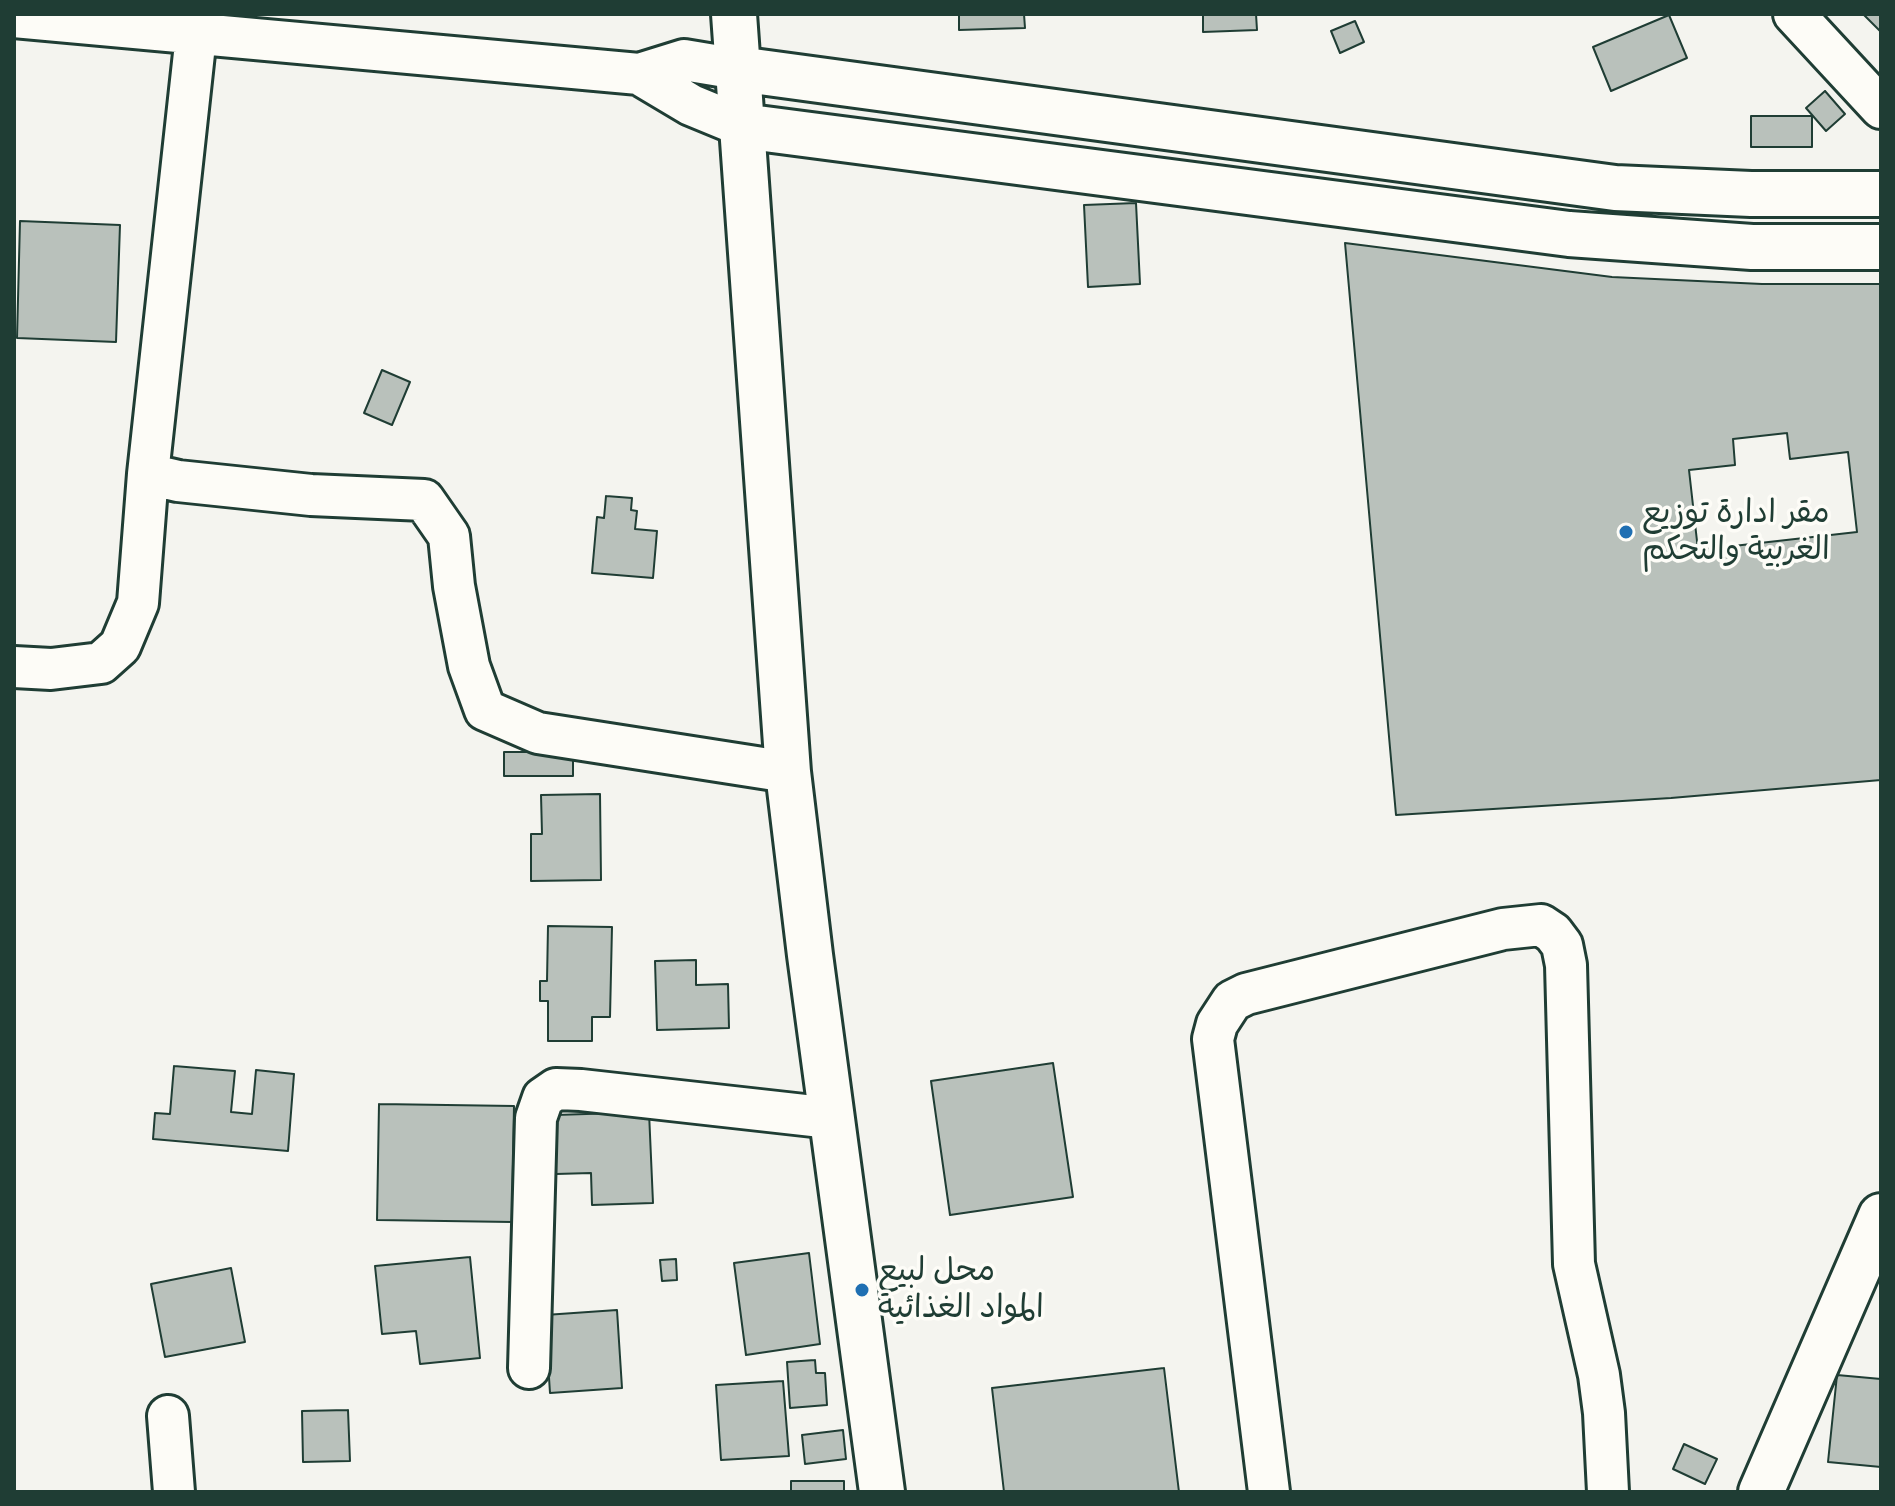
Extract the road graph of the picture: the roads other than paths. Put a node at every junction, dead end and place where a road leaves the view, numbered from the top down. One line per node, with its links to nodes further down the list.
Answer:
1 (734, 14): 5 (main road)
2 (1794, 14): 7 (street)
3 (14, 17): 4 (street)
4 (196, 35): 6 (street); 11 (street)
5 (738, 69): 6 (street); 8 (main road); 9 (main road)
6 (639, 74): 8 (street)
7 (1881, 108)
8 (742, 126): 10 (main road); 13 (main road)
9 (1881, 194)
10 (1881, 247)
11 (148, 474): 12 (street); 13 (street)
12 (14, 667)
13 (788, 772): 14 (main road)
14 (831, 1118): 16 (street); 19 (main road)
15 (1881, 1216): 22 (main road)
16 (529, 1368)
17 (168, 1416): 18 (street)
18 (174, 1492)
19 (882, 1492)
20 (1269, 1492): 21 (street)
21 (1608, 1492)
22 (1761, 1492)

